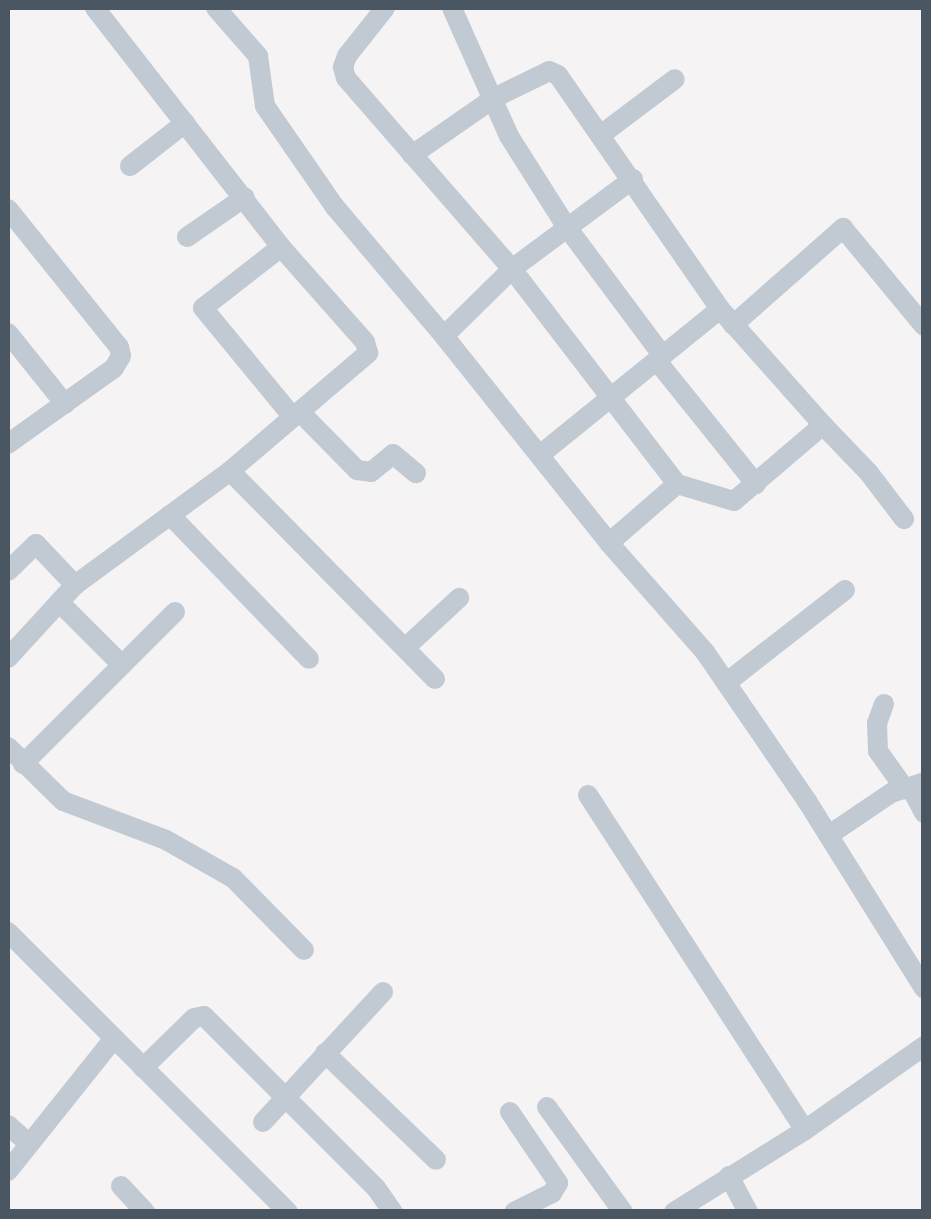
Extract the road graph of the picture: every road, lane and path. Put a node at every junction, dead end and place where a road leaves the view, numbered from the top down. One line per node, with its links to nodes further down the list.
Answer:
1 (96, 8): 7 (street)
2 (216, 8): 21 (street)
3 (385, 8): 9 (street)
4 (452, 8): 6 (street)
5 (675, 79): 8 (street)
6 (494, 98): 8 (street); 9 (street); 14 (street)
7 (185, 123): 10 (street); 12 (street)
8 (602, 134): 11 (street)
9 (412, 155): 17 (street)
10 (130, 166)
11 (633, 179): 14 (street); 18 (street)
12 (245, 197): 15 (street); 16 (street)
13 (8, 209): 24 (street)
14 (566, 226): 17 (street); 22 (street)
15 (187, 237)
16 (281, 246): 25 (street); 25 (street)
17 (512, 269): 21 (street); 23 (street)
18 (727, 317): 19 (street); 22 (street); 26 (street)
19 (924, 326)
20 (8, 333): 24 (street)
21 (444, 336): 28 (street)
22 (660, 358): 23 (street); 32 (street)
23 (614, 398): 28 (street); 31 (street)
24 (65, 404): 27 (street)
25 (296, 414): 29 (street); 30 (street)
26 (822, 425): 32 (street); 34 (street)
27 (8, 444)
28 (542, 454): 35 (street)
29 (230, 470): 33 (street); 42 (street)
30 (416, 474)
31 (678, 484): 32 (street); 35 (street)
32 (756, 484)
33 (170, 515): 37 (street); 44 (street)
34 (904, 519)
35 (609, 543): 47 (street)
36 (8, 571): 37 (street)
37 (75, 585): 40 (street)
38 (845, 590): 47 (street)
39 (459, 598): 42 (street)
40 (60, 602): 43 (street); 45 (street)
41 (175, 612): 45 (street)
42 (404, 648): 46 (street)
43 (8, 658)
44 (309, 659)
45 (122, 665): 50 (street)
46 (434, 679)
47 (726, 683): 54 (street)
48 (884, 704): 51 (street)
49 (8, 748): 50 (street)
50 (23, 764): 56 (street)
51 (913, 787): 53 (street); 54 (street)
52 (588, 795): 68 (street)
53 (924, 813)
54 (828, 835): 57 (street)
55 (8, 932): 59 (street)
56 (304, 950)
57 (924, 988)
58 (383, 992): 61 (street)
59 (114, 1038): 62 (street); 69 (street)
60 (924, 1046): 68 (street)
61 (325, 1053): 63 (street); 70 (street)
62 (143, 1068): 63 (street); 75 (street)
63 (284, 1098): 66 (street); 76 (street)
64 (546, 1108): 78 (street)
65 (510, 1112): 77 (street)
66 (263, 1122)
67 (8, 1126): 69 (street)
68 (805, 1130): 72 (street)
69 (30, 1144): 71 (street)
70 (436, 1160)
71 (8, 1171)
72 (729, 1176): 79 (street); 80 (street)
73 (121, 1186): 74 (street)
74 (145, 1212)
75 (288, 1212)
76 (393, 1212)
77 (514, 1212)
78 (622, 1212)
79 (674, 1212)
80 (748, 1212)

